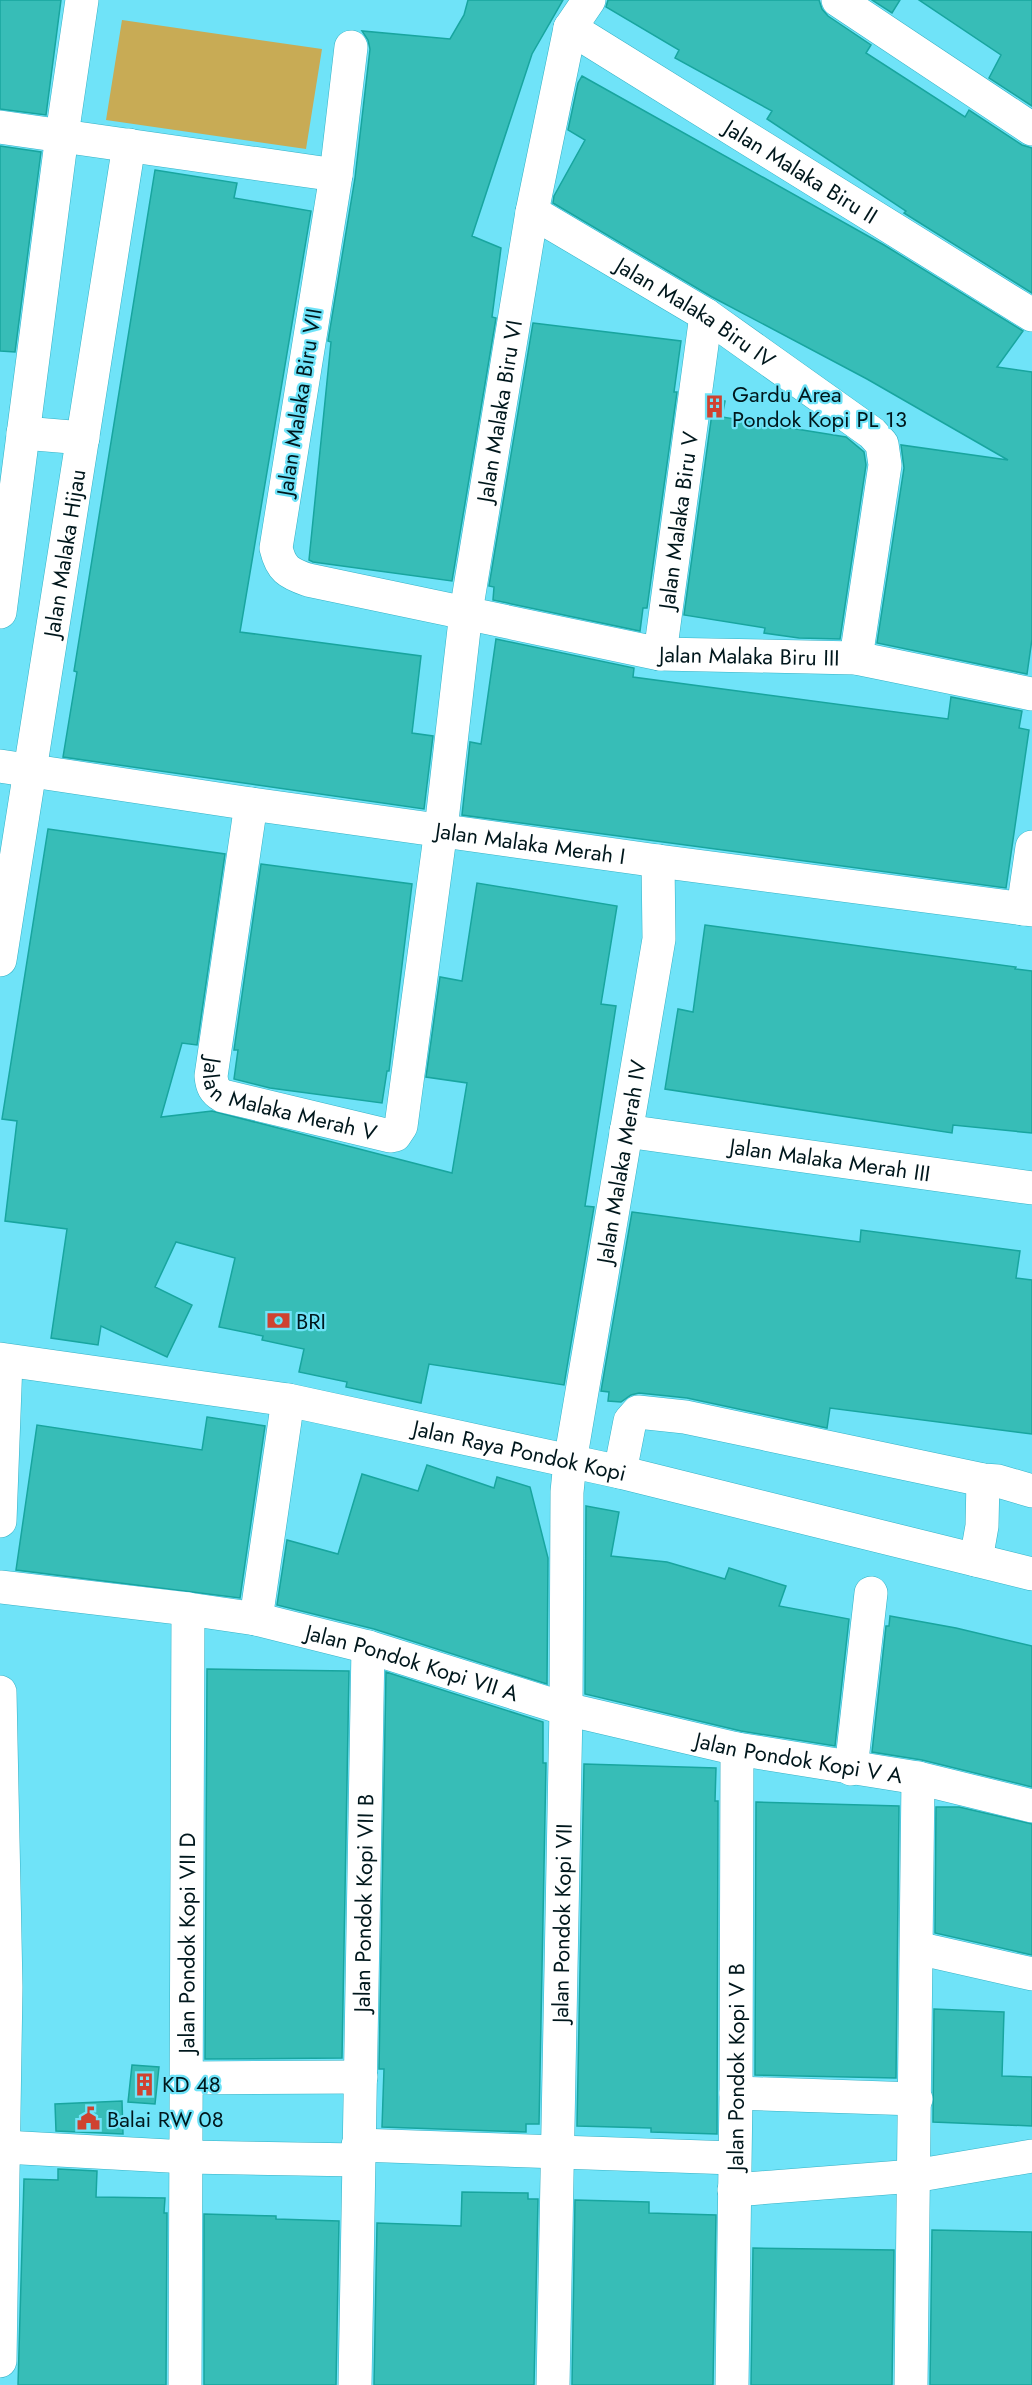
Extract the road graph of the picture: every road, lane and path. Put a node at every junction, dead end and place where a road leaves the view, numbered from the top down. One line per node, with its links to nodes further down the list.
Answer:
1 (82, 0): 8 (street)
2 (589, 0): 4 (street, Jalan Malaka Biru VI)
3 (838, 0): 7 (street)
4 (570, 28): 11 (street, Jalan Malaka Biru VI); 13 (street, Jalan Malaka Biru II)
5 (351, 46): 10 (street, Jalan Malaka Biru VII)
6 (0, 127): 8 (street)
7 (1032, 129)
8 (62, 135): 9 (street); 14 (street)
9 (129, 145): 10 (street); 15 (street, Jalan Malaka Hijau)
10 (336, 175): 17 (street, Jalan Malaka Biru VII)
11 (532, 212): 12 (street, Jalan Malaka Biru IV); 17 (street, Jalan Malaka Biru VI)
12 (706, 315): 18 (street, Jalan Malaka Biru V); 19 (street, Jalan Malaka Biru IV)
13 (1032, 315)
14 (23, 434): 15 (street); 16 (street)
15 (83, 438): 21 (street, Jalan Malaka Hijau)
16 (0, 612)
17 (466, 612): 18 (street, Jalan Malaka Biru III); 23 (street, Jalan Malaka Biru VI)
18 (660, 654): 19 (street, Jalan Malaka Biru III)
19 (855, 658): 20 (street, Jalan Malaka Biru III)
20 (1032, 694)
21 (15, 768): 22 (street, Jalan Malaka Merah I); 27 (street, Jalan Malaka Hijau)
22 (251, 804): 23 (street, Jalan Malaka Merah I); 23 (street, Jalan Malaka Merah V)
23 (441, 829): 25 (street, Jalan Malaka Merah I)
24 (1032, 847): 26 (street)
25 (658, 861): 26 (street, Jalan Malaka Merah I); 28 (street, Jalan Malaka Merah IV)
26 (1028, 909)
27 (0, 960)
28 (626, 1131): 29 (street, Jalan Malaka Merah III); 32 (street, Jalan Malaka Merah IV)
29 (1032, 1188)
30 (3, 1360): 31 (street, Jalan Raya Pondok Kopi); 36 (street)
31 (288, 1400): 32 (street, Jalan Raya Pondok Kopi); 42 (street)
32 (570, 1462): 33 (street, Jalan Raya Pondok Kopi); 45 (street, Jalan Pondok Kopi VII)
33 (620, 1472): 34 (street); 37 (street, Jalan Raya Pondok Kopi)
34 (983, 1480): 35 (street); 37 (street)
35 (1032, 1491)
36 (0, 1521)
37 (976, 1560): 38 (street, Jalan Raya Pondok Kopi)
38 (1032, 1574)
39 (0, 1587): 41 (street, Jalan Pondok Kopi VII A)
40 (871, 1593): 47 (street)
41 (188, 1609): 42 (street, Jalan Pondok Kopi VII A); 53 (street, Jalan Pondok Kopi VII D)
42 (256, 1619): 43 (street, Jalan Pondok Kopi VII A)
43 (368, 1647): 45 (street, Jalan Pondok Kopi VII A); 54 (street, Jalan Pondok Kopi VII B)
44 (0, 1692): 52 (street)
45 (566, 1709): 46 (street, Jalan Pondok Kopi V A); 57 (street, Jalan Pondok Kopi VII)
46 (737, 1749): 47 (street, Jalan Pondok Kopi V A); 55 (street, Jalan Pondok Kopi V B)
47 (851, 1769): 48 (street, Jalan Pondok Kopi V A)
48 (918, 1778): 49 (street, Jalan Pondok Kopi V A); 50 (street)
49 (1032, 1806)
50 (917, 1948): 51 (street); 56 (street)
51 (1032, 1974)
52 (3, 1987): 61 (street)
53 (187, 2078): 54 (street); 60 (street, Jalan Pondok Kopi VII D)
54 (361, 2078): 58 (street, Jalan Pondok Kopi VII B)
55 (736, 2093): 56 (street); 62 (street, Jalan Pondok Kopi V B)
56 (916, 2099): 63 (street)
57 (556, 2152): 58 (street); 62 (street); 68 (street, Jalan Pondok Kopi VII)
58 (358, 2153): 60 (street); 67 (street, Jalan Pondok Kopi VII B)
59 (1032, 2156): 63 (street)
60 (187, 2157): 61 (street); 66 (street, Jalan Pondok Kopi VII D)
61 (3, 2161): 64 (street)
62 (734, 2174): 63 (street); 69 (street, Jalan Pondok Kopi V B)
63 (914, 2176): 70 (street)
64 (0, 2343): 65 (street)
65 (0, 2361)
66 (185, 2385)
67 (355, 2385)
68 (553, 2385)
69 (732, 2385)
70 (911, 2385)

